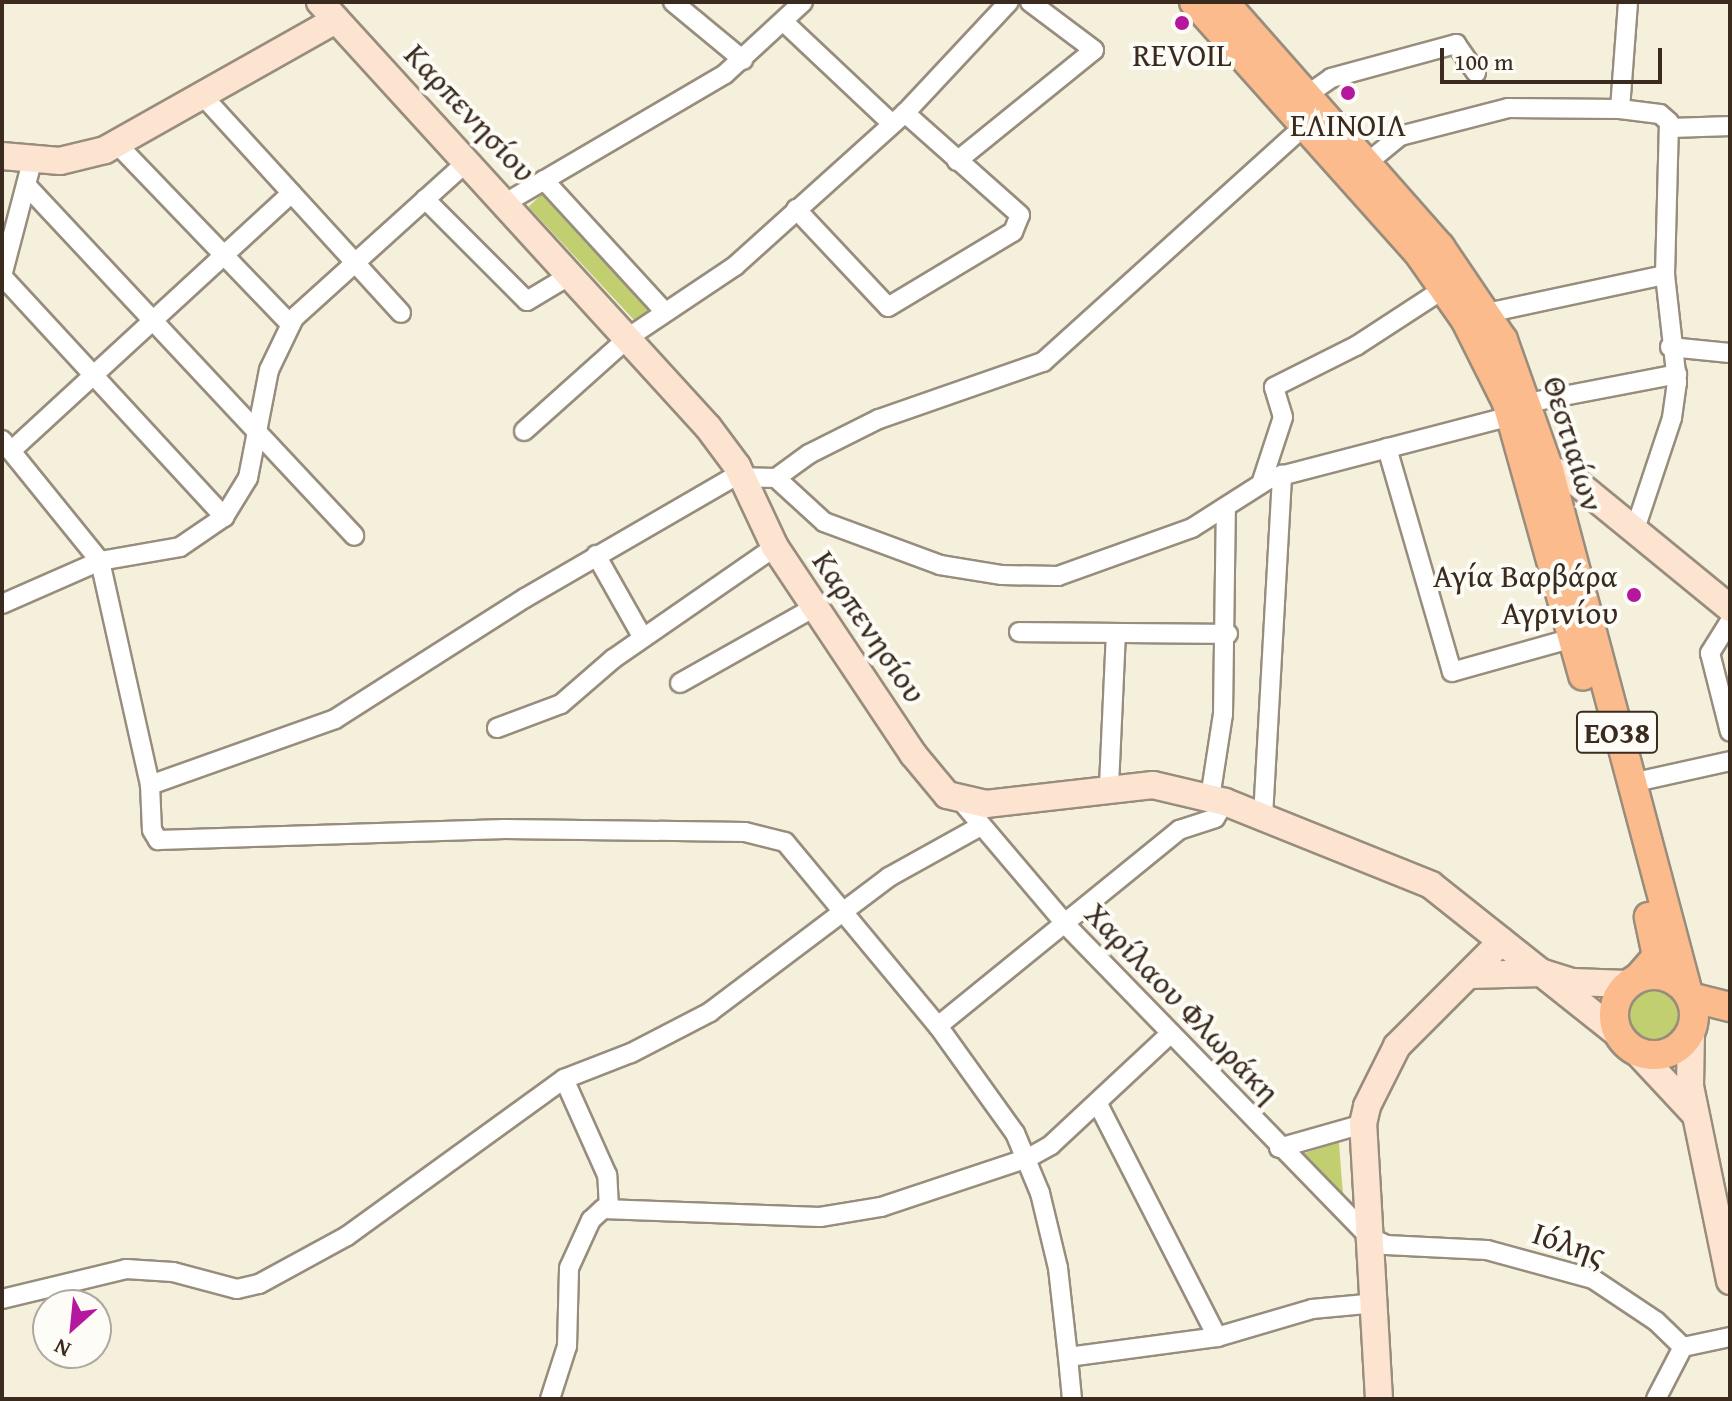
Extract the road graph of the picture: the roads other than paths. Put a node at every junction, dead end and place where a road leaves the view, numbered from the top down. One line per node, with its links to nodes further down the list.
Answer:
1 (673, 2): 10 (street)
2 (803, 2): 9 (street)
3 (1009, 2): 15 (street)
4 (1030, 2): 21 (street)
5 (1194, 2): 14 (main road, Θεστιαίων / ΕΟ38)
6 (1628, 2): 13 (street)
7 (1238, 8): 14 (main road, Θεστιαίων / ΕΟ38)
8 (328, 11): 12 (main road); 20 (main road, Καρπενησίου)
9 (785, 23): 10 (street); 15 (street)
10 (743, 60): 24 (street)
11 (1476, 73): 14 (street)
12 (202, 95): 18 (main road); 25 (street)
13 (1620, 109): 17 (street); 22 (street)
14 (1311, 110): 22 (main road, Θεστιαίων / ΕΟ38); 34 (main road, Θεστιαίων / ΕΟ38); 53 (street)
15 (899, 119): 21 (street); 28 (street)
16 (1730, 126): 17 (street)
17 (1672, 128): 32 (street)
18 (117, 144): 23 (main road); 29 (street)
19 (2, 156): 23 (main road)
20 (468, 161): 26 (street); 27 (main road, Καρπενησίου)
21 (957, 161): 28 (street)
22 (1367, 163): 37 (main road, Θεστιαίων / ΕΟ38)
23 (30, 174): 33 (street); 38 (street)
24 (544, 180): 27 (street); 35 (street)
25 (292, 193): 29 (street); 30 (street)
26 (425, 199): 30 (street); 31 (street)
27 (507, 202): 31 (main road, Καρπενησίου)
28 (796, 209): 35 (street)
29 (224, 258): 38 (street); 39 (street)
30 (354, 264): 36 (street); 39 (street)
31 (572, 274): 40 (main road, Καρπενησίου)
32 (1665, 275): 37 (street); 41 (street)
33 (2, 276): 43 (street)
34 (1445, 288): 45 (main road, Θεστιαίων / ΕΟ38); 54 (street)
35 (665, 312): 40 (street)
36 (401, 313)
37 (1487, 313): 45 (main road, Θεστιαίων / ΕΟ38)
38 (152, 324): 43 (street); 47 (street)
39 (290, 324): 47 (street)
40 (629, 337): 46 (street); 51 (main road, Καρπενησίου)
41 (1670, 347): 42 (street); 44 (street)
42 (1730, 353)
43 (97, 373): 48 (street); 56 (street)
44 (1677, 374): 45 (street); 57 (street)
45 (1519, 409): 49 (street); 50 (main road, Θεστιαίων / ΕΟ38)
46 (524, 431)
47 (259, 436): 56 (street); 58 (street)
48 (6, 446): 61 (street)
49 (1387, 448): 52 (street); 70 (street)
50 (1539, 472): 57 (main road); 70 (main road, Θεστιαίων / ΕΟ38); 75 (main road, Θεστιαίων / ΕΟ38)
51 (742, 475): 53 (street); 59 (main road, Καρπενησίου); 60 (street)
52 (1282, 475): 54 (street); 80 (street)
53 (776, 478): 55 (street)
54 (1262, 481): 55 (street)
55 (1226, 510): 68 (street)
56 (224, 517): 61 (street)
57 (1635, 529): 64 (main road)
58 (354, 536)
59 (775, 547): 63 (main road, Καρπενησίου); 69 (street)
60 (596, 555): 69 (street); 76 (street)
61 (100, 561): 62 (street); 76 (street)
62 (2, 604)
63 (815, 607): 71 (street); 79 (main road, Καρπενησίου)
64 (1730, 608)
65 (1730, 621): 73 (street)
66 (1019, 632): 67 (street)
67 (1116, 633): 68 (street); 77 (street)
68 (1228, 634): 78 (street)
69 (643, 638): 72 (street)
70 (1573, 638): 87 (main road, Θεστιαίων / ΕΟ38)
71 (680, 683)
72 (497, 728)
73 (1730, 732)
74 (1730, 761): 75 (street)
75 (1631, 783): 90 (main road, Θεστιαίων / ΕΟ38)
76 (150, 785): 82 (street)
77 (1109, 786): 78 (main road); 79 (main road)
78 (1217, 800): 80 (main road); 83 (street)
79 (962, 802): 81 (street, Χαρίλαου Φλωράκη)
80 (1263, 817): 84 (main road)
81 (979, 827): 82 (street); 83 (street, Χαρίλαου Φλωράκη)
82 (844, 912): 91 (street); 94 (street)
83 (1067, 926): 91 (street); 92 (street, Χαρίλαου Φλωράκη)
84 (1496, 936): 85 (main road); 86 (main road); 88 (main road)
85 (1543, 973): 86 (main road); 87 (main road); 93 (main road)
86 (1470, 975): 88 (main road)
87 (1634, 981): 90 (main road); 93 (main road, ΕΟ38)
88 (1439, 1001): 97 (main road)
89 (1726, 1007): 90 (main road)
90 (1691, 1009): 93 (main road); 96 (main road)
91 (938, 1026): 99 (street)
92 (1170, 1034): 95 (street); 98 (street, Χαρίλαου Φλωράκη)
93 (1628, 1043): 96 (main road)
94 (564, 1079): 100 (street); 103 (street)
95 (1098, 1104): 99 (street); 105 (street)
96 (1695, 1114): 102 (main road)
97 (1363, 1124): 98 (street); 101 (main road)
98 (1279, 1148): 101 (street, Χαρίλαου Φλωράκη)
99 (1028, 1158): 100 (street); 108 (street)
100 (609, 1208): 109 (street)
101 (1369, 1237): 104 (main road); 107 (street, Ιόλης)
102 (1730, 1281)
103 (2, 1299)
104 (1377, 1303): 105 (street); 111 (main road)
105 (1217, 1337): 108 (street)
106 (1730, 1337): 107 (street)
107 (1683, 1347): 112 (street)
108 (1068, 1357): 110 (street)
109 (550, 1399)
110 (1072, 1399)
111 (1379, 1399)
112 (1656, 1399)

